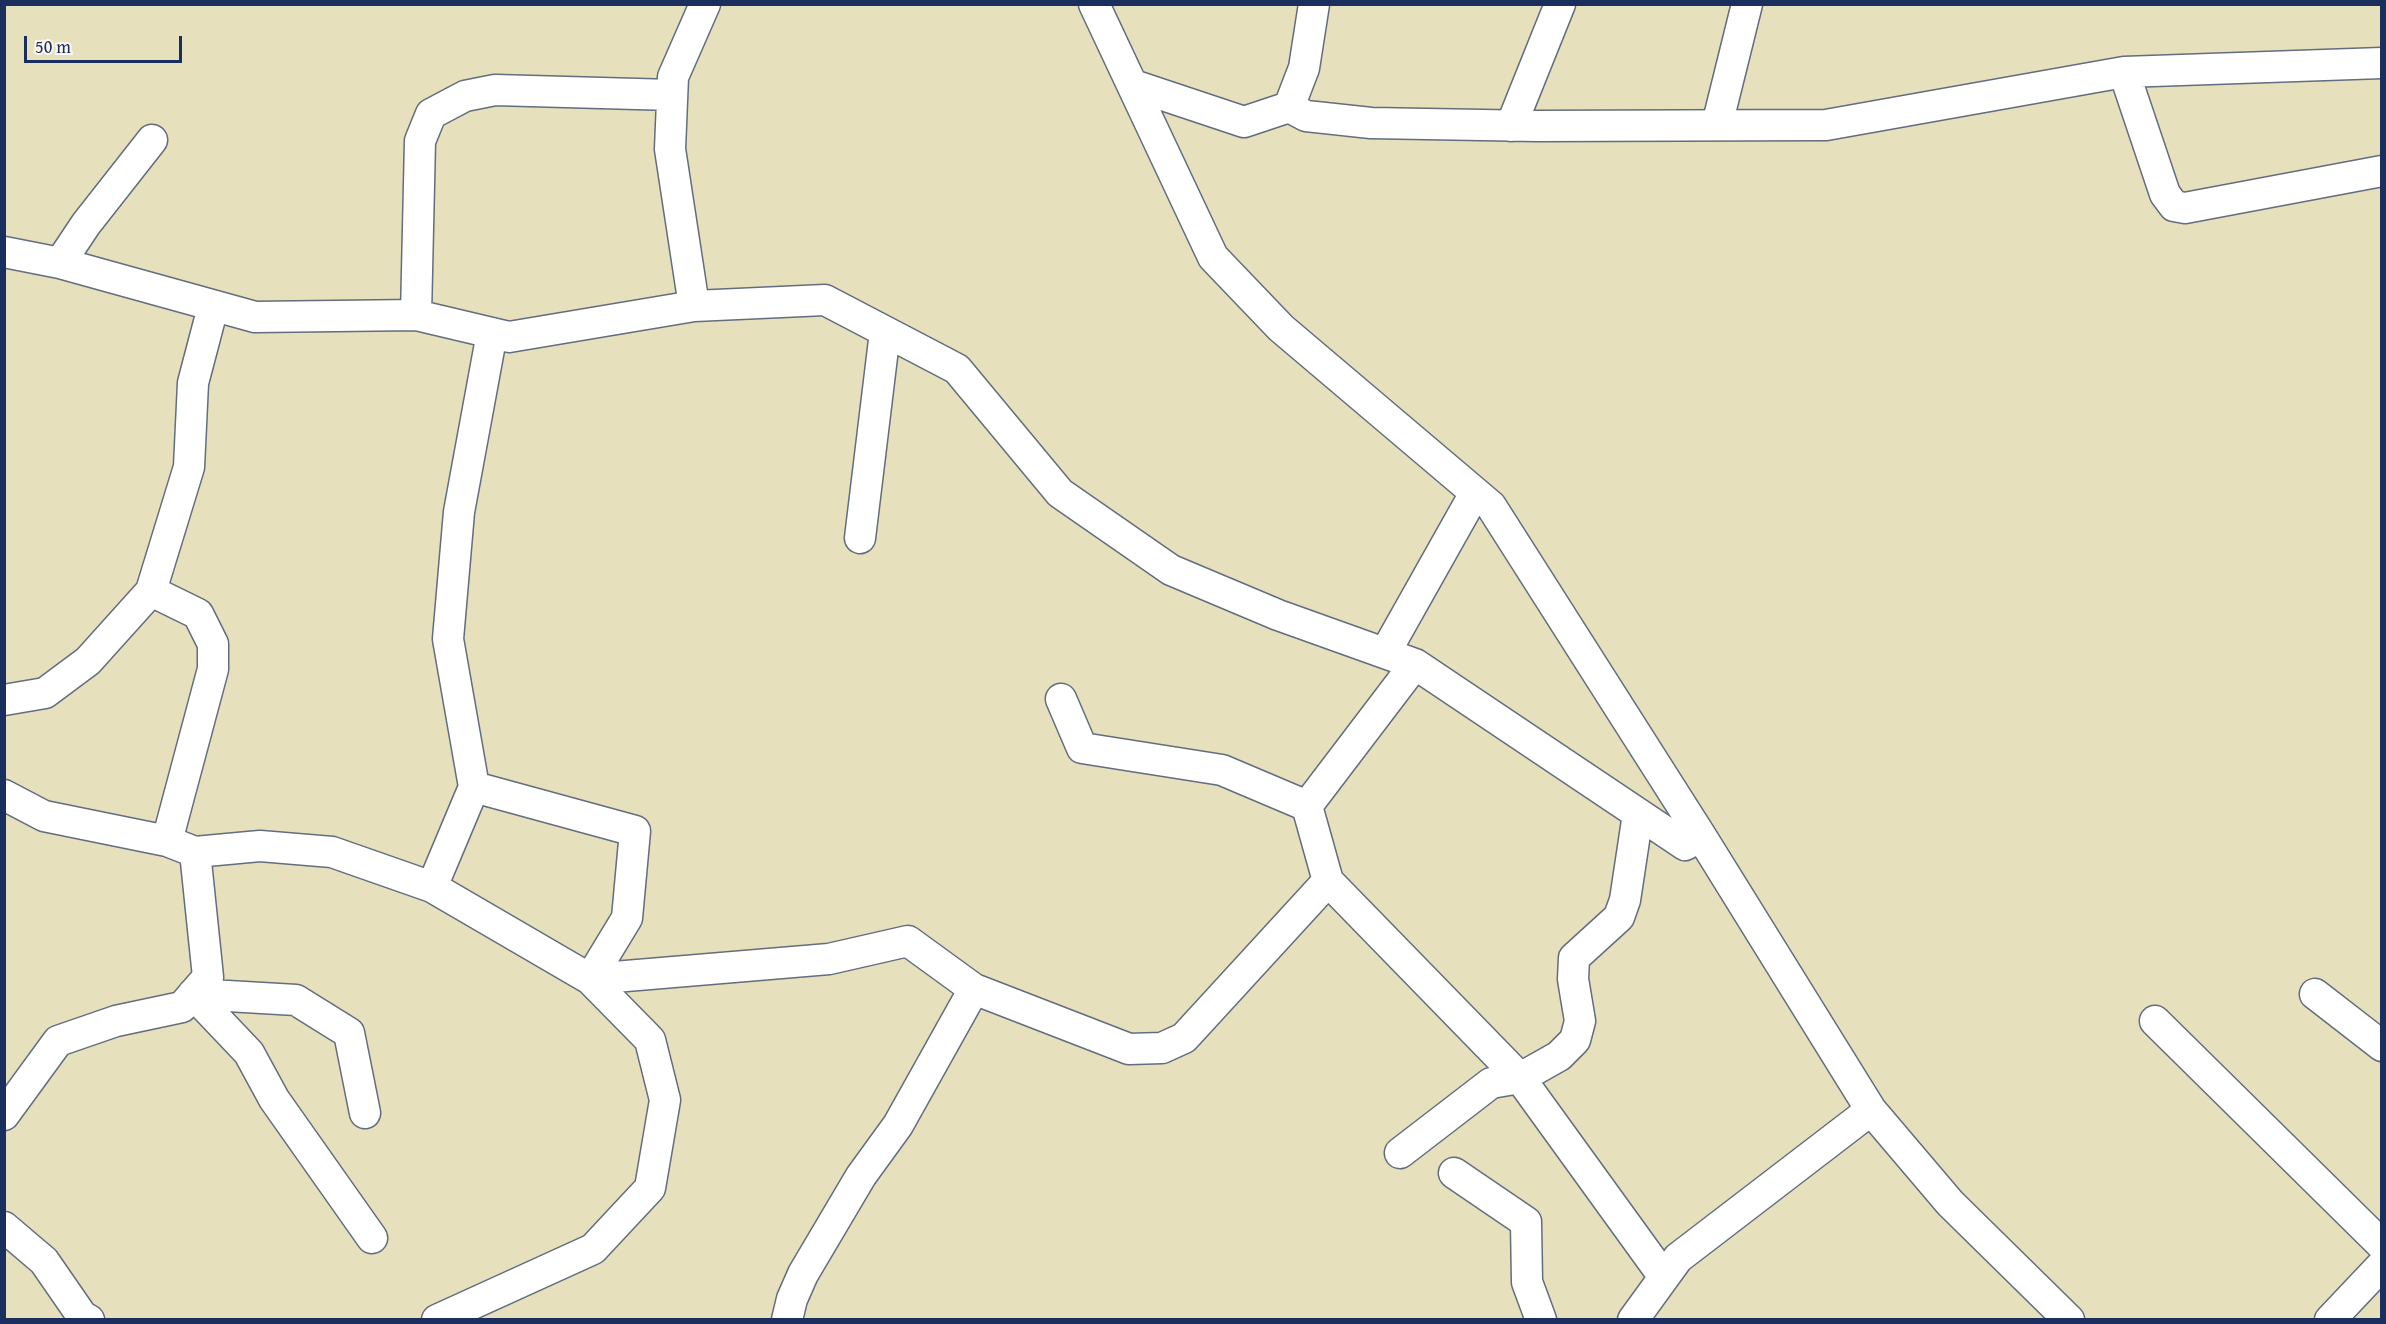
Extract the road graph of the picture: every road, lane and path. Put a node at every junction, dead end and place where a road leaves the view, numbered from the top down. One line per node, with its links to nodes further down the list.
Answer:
1 (705, 4): 9 (street)
2 (1094, 4): 8 (street)
3 (1314, 4): 10 (street)
4 (1560, 4): 12 (street)
5 (1747, 4): 11 (street)
6 (2382, 63): 7 (street)
7 (2124, 72): 11 (street); 14 (street)
8 (1134, 85): 10 (street); 22 (street)
9 (672, 95): 18 (street); 19 (street)
10 (1289, 107): 12 (street)
11 (1717, 125): 12 (street)
12 (1511, 126)
13 (152, 140): 16 (street)
14 (2382, 171)
15 (4, 252): 16 (street)
16 (60, 263): 17 (street)
17 (213, 306): 19 (street); 24 (street)
18 (694, 306): 20 (street); 21 (street)
19 (416, 315): 21 (street)
20 (885, 332): 23 (street); 25 (street)
21 (492, 333): 29 (street)
22 (1475, 493): 25 (street); 33 (street)
23 (860, 538)
24 (151, 591): 28 (street); 34 (street)
25 (1385, 653): 26 (street)
26 (1415, 664): 31 (street); 32 (street)
27 (1061, 699): 31 (street)
28 (4, 700)
29 (474, 787): 37 (street); 38 (street)
30 (4, 795): 34 (street)
31 (1307, 806): 36 (street)
32 (1638, 814): 33 (street); 44 (street)
33 (1701, 836): 45 (street)
34 (167, 841): 35 (street)
35 (195, 852): 37 (street); 40 (street)
36 (1328, 881): 39 (street); 44 (street)
37 (432, 887): 38 (street)
38 (590, 979): 39 (street); 56 (street)
39 (974, 989): 57 (street)
40 (194, 994): 46 (street); 47 (street); 51 (street)
41 (2315, 994): 43 (street)
42 (2155, 1021): 52 (street)
43 (2382, 1046)
44 (1520, 1078): 48 (street); 54 (street)
45 (1871, 1110): 54 (street); 60 (street)
46 (365, 1113)
47 (4, 1114)
48 (1401, 1154)
49 (1454, 1173): 58 (street)
50 (4, 1227): 55 (street)
51 (372, 1238)
52 (2382, 1245)
53 (2382, 1265): 61 (street)
54 (1664, 1277): 59 (street)
55 (89, 1320)
56 (437, 1320)
57 (787, 1320)
58 (1541, 1320)
59 (1633, 1320)
60 (2069, 1320)
61 (2330, 1320)

